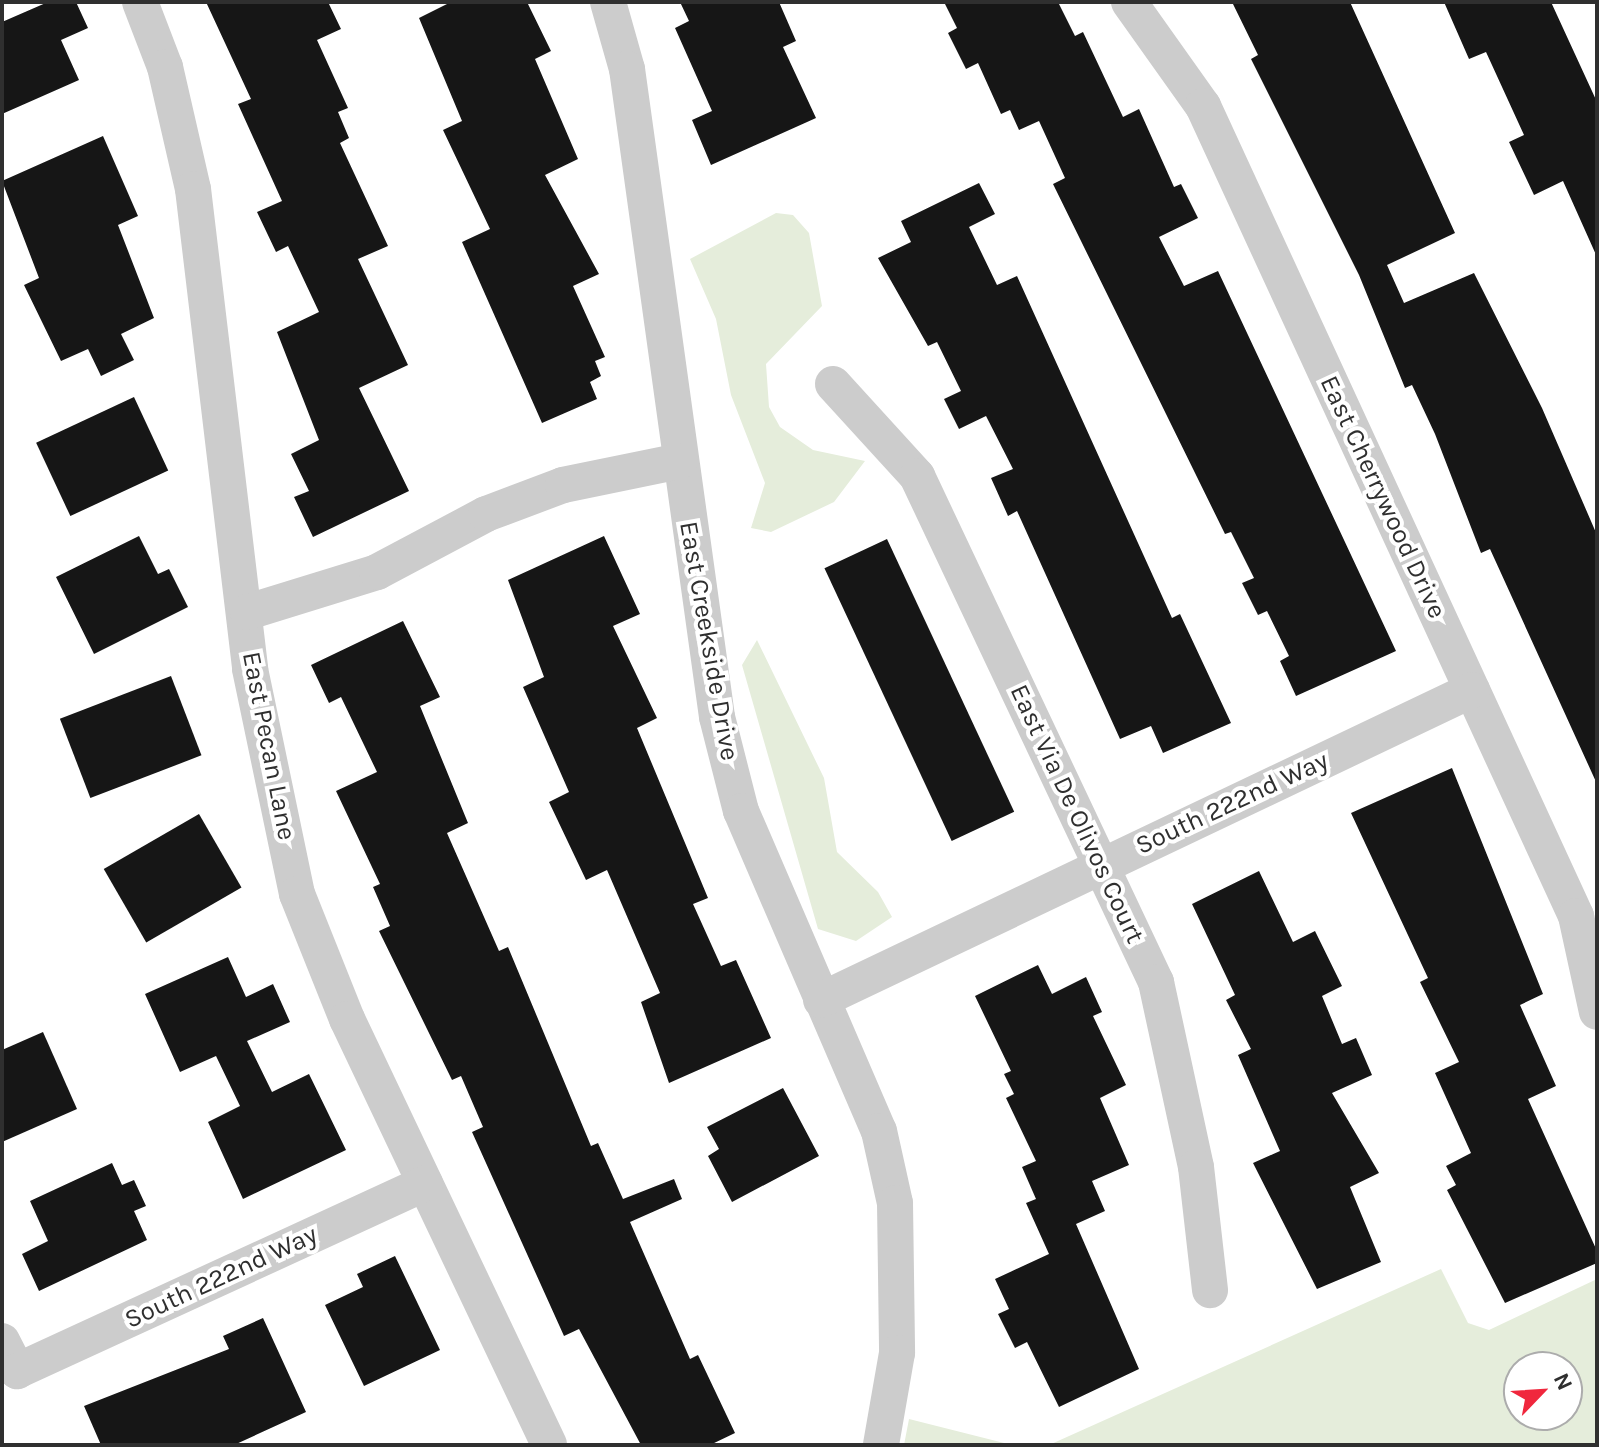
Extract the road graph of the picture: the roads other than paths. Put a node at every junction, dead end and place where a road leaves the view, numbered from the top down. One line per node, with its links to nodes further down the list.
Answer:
1 (140, 2): 6 (street, East Pecan Lane)
2 (608, 2): 5 (street, East Creekside Drive)
3 (1129, 2): 7 (street, East Cherrywood Drive)
4 (833, 384): 8 (street, East Via De Olivos Court)
5 (680, 461): 6 (street); 9 (street, East Creekside Drive)
6 (248, 612): 11 (street, East Pecan Lane)
7 (1472, 690): 8 (street, South 222nd Way); 10 (street, East Cherrywood Drive)
8 (1101, 864): 9 (street, South 222nd Way); 12 (street, East Via De Olivos Court)
9 (821, 1000): 15 (street, East Creekside Drive)
10 (1597, 1012)
11 (425, 1183): 13 (street, South 222nd Way); 14 (street, East Pecan Lane)
12 (1210, 1290)
13 (9, 1356)
14 (549, 1445)
15 (881, 1445)

